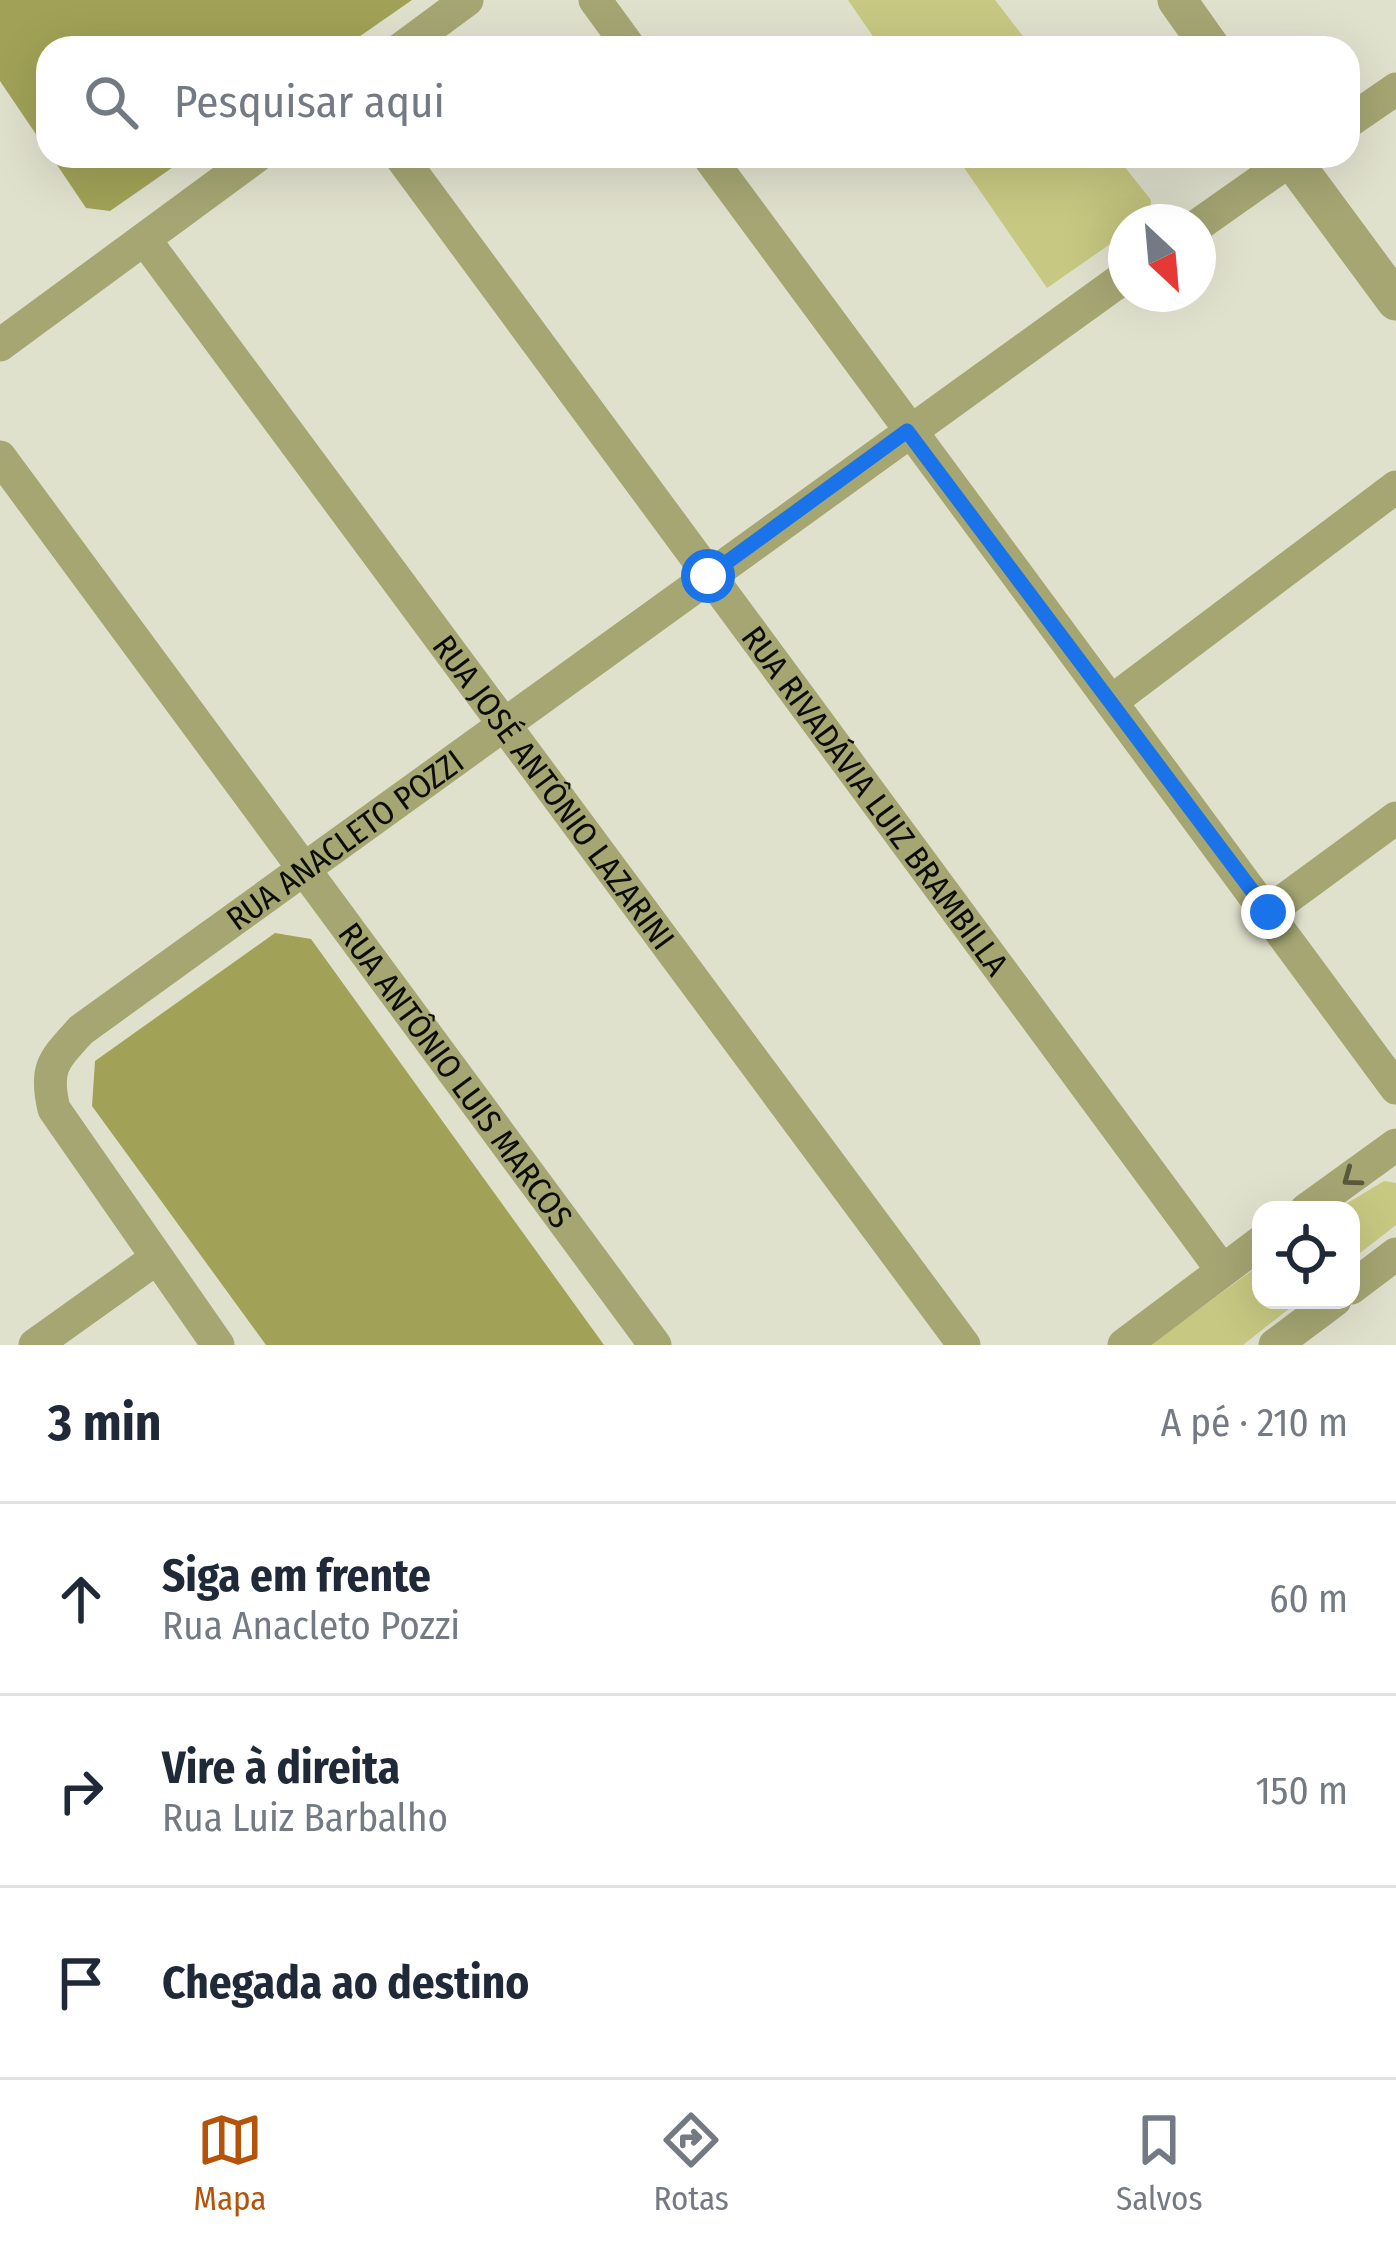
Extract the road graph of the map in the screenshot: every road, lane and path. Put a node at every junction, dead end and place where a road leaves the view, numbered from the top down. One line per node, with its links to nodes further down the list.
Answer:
1 (467, 0): 4 (street)
2 (596, 0): 5 (street)
3 (1177, 0): 6 (street)
4 (418, 36)
5 (622, 36)
6 (1202, 36)
7 (1396, 89): 8 (street)
8 (1360, 114)
9 (241, 168): 15 (street)
10 (409, 168): 22 (street, RUA RIVADÁVIA LUIZ BRAMBILLA)
11 (717, 168): 19 (street)
12 (1277, 168): 14 (street)
13 (1300, 168): 17 (street)
14 (1216, 212)
15 (145, 240): 18 (street); 24 (street, RUA JOSÉ ANTÔNIO LAZARINI)
16 (1108, 289): 19 (street, RUA ANACLETO POZZI)
17 (1396, 302)
18 (0, 345)
19 (907, 431): 22 (street, RUA ANACLETO POZZI); 23 (street)
20 (0, 457): 26 (street, RUA ANTÔNIO LUIS MARCOS)
21 (1396, 487): 23 (street)
22 (708, 576): 24 (street, RUA ANACLETO POZZI); 34 (street, RUA RIVADÁVIA LUIZ BRAMBILLA)
23 (1112, 701): 27 (street)
24 (506, 724): 26 (street, RUA ANACLETO POZZI); 40 (street, RUA JOSÉ ANTÔNIO LAZARINI)
25 (1396, 818): 27 (street)
26 (304, 871): 33 (street, RUA ANACLETO POZZI); 39 (street, RUA ANTÔNIO LUIS MARCOS)
27 (1268, 912): 28 (street)
28 (1396, 1088)
29 (1396, 1145): 30 (street, one-way to 30)
30 (1318, 1201)
31 (1252, 1248): 34 (street)
32 (1396, 1254): 35 (street)
33 (154, 1260): 37 (street); 38 (street)
34 (1222, 1270): 41 (street)
35 (1360, 1281)
36 (1323, 1309): 42 (street)
37 (34, 1345)
38 (218, 1345)
39 (655, 1345)
40 (964, 1345)
41 (1124, 1345)
42 (1275, 1345)

